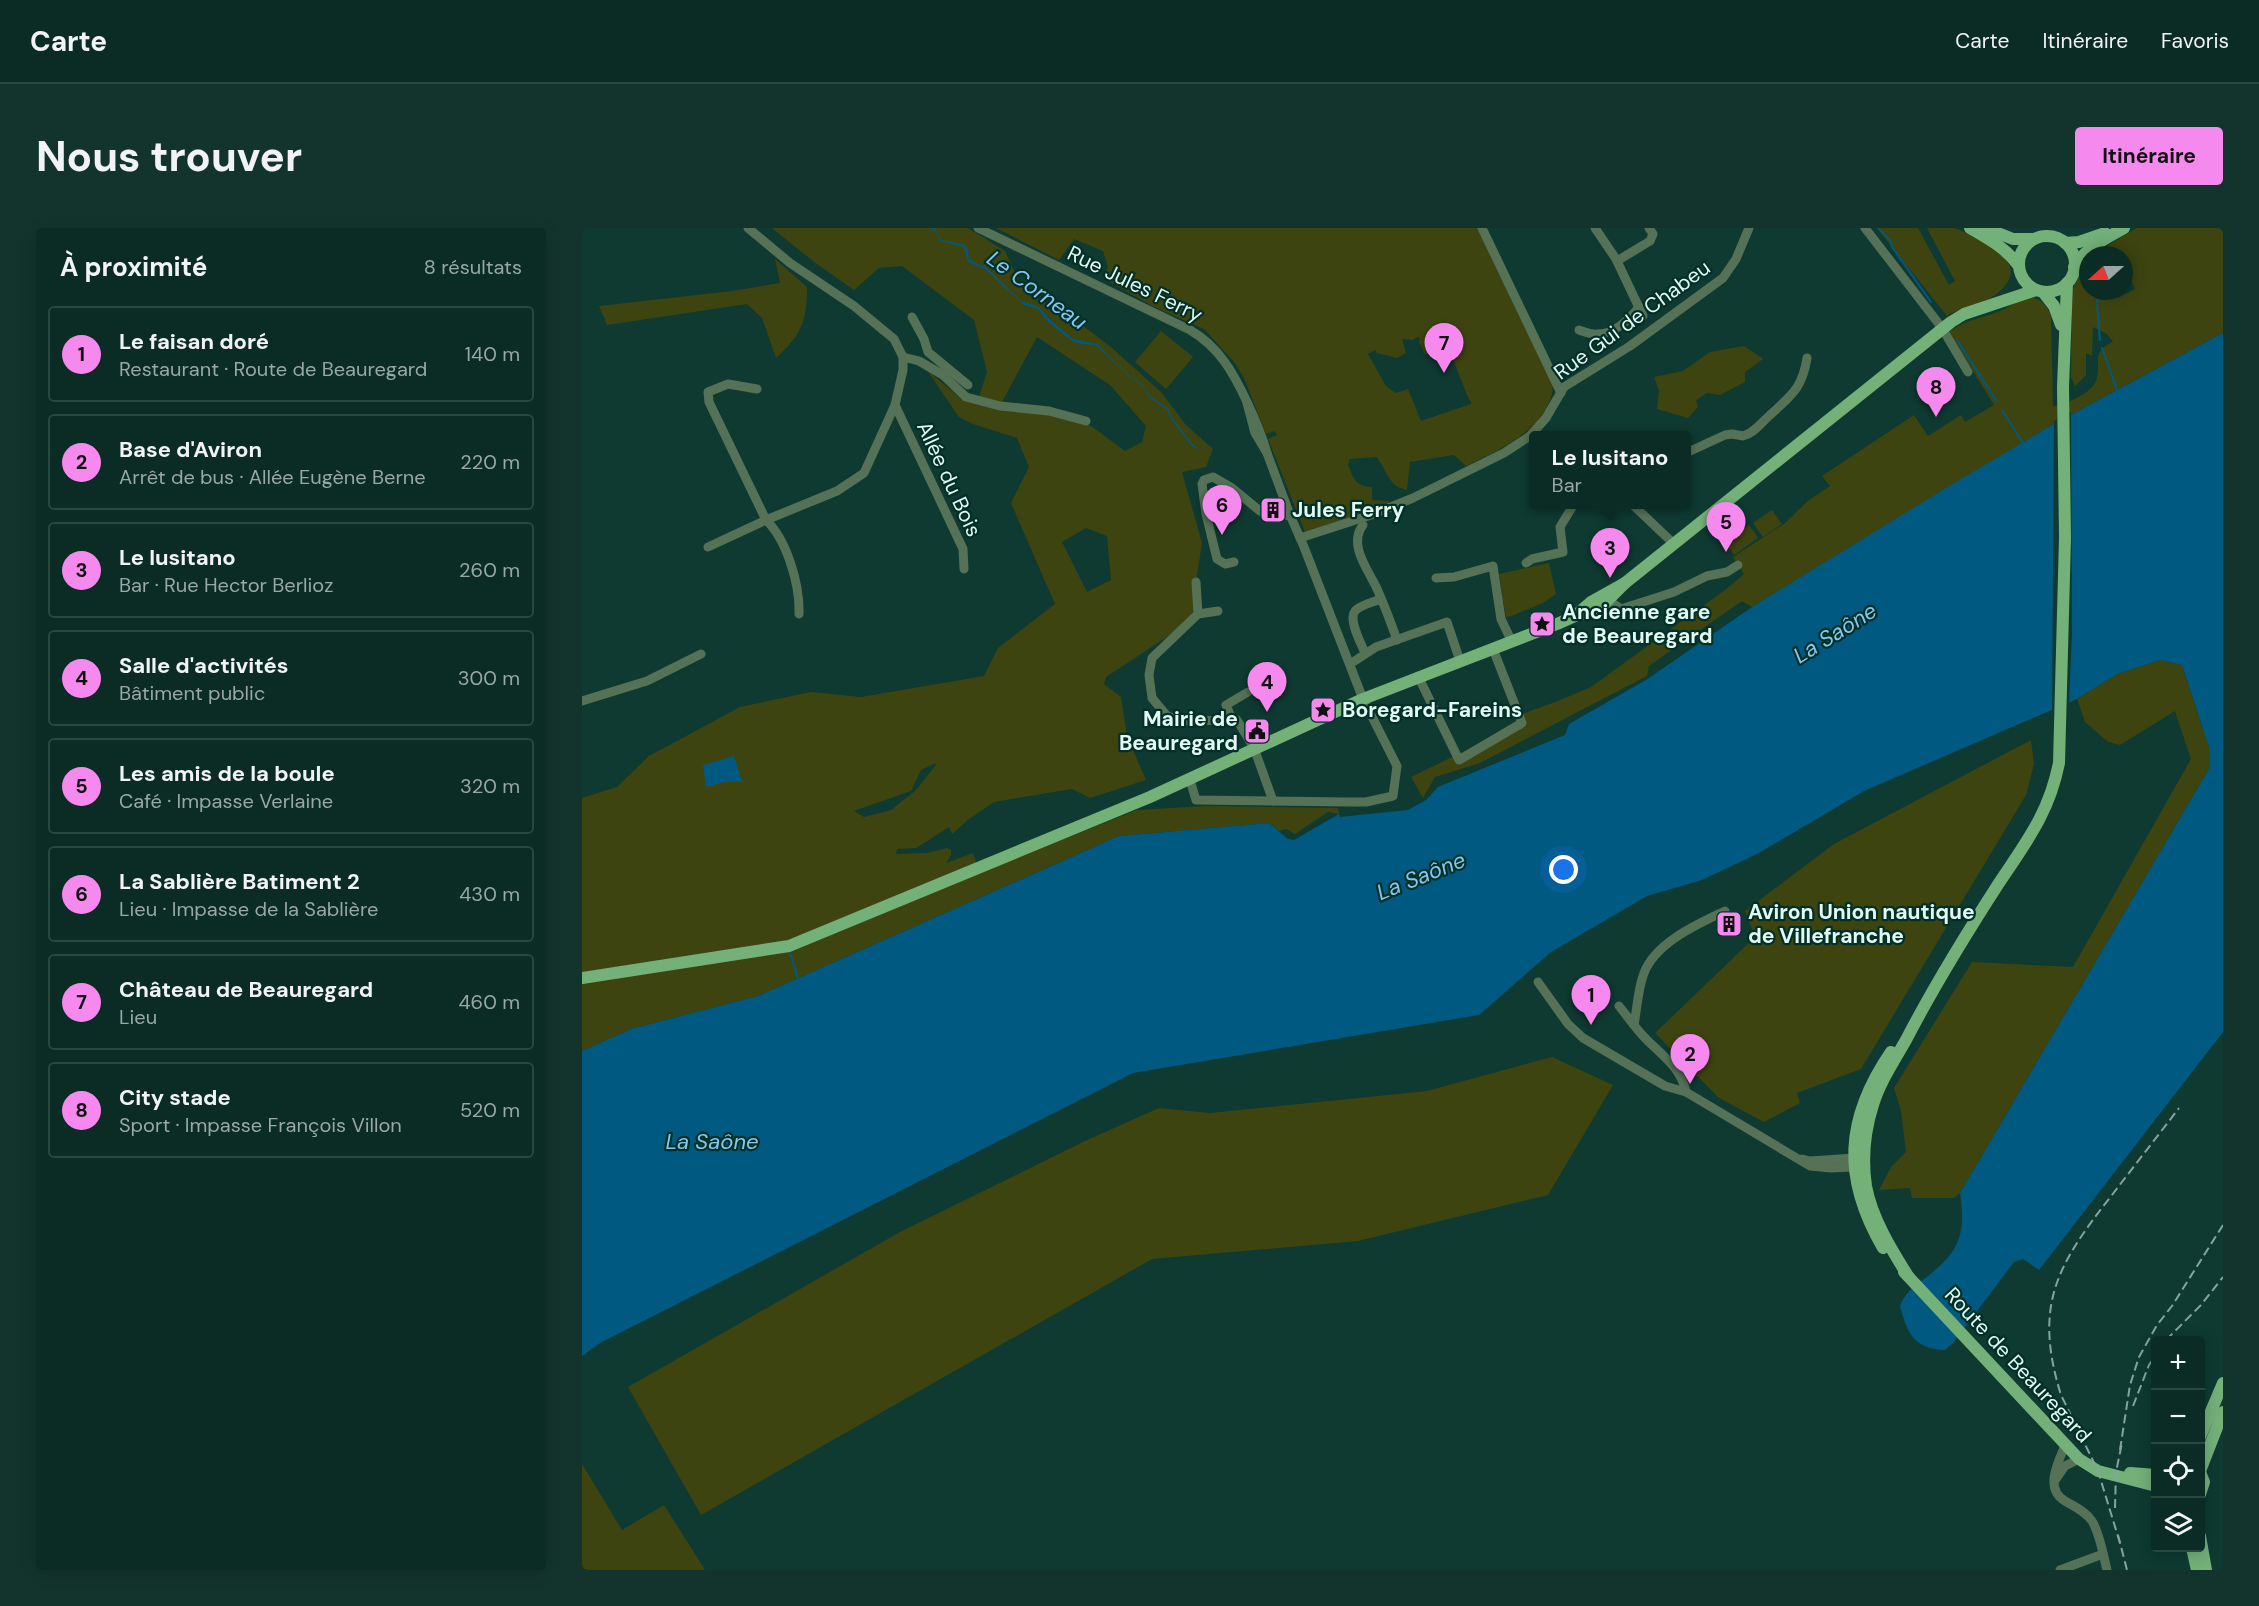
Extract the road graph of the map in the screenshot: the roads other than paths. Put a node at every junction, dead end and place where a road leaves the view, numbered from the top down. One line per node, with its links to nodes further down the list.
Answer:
1 (748, 228): 25 (street)
2 (978, 228): 39 (street, Rue Jules Ferry)
3 (1482, 228): 31 (street)
4 (1594, 228): 14 (street)
5 (1649, 228): 14 (street)
6 (1749, 228): 31 (street, Rue Gui de Chabeu)
7 (1865, 228): 21 (street)
8 (1970, 228): 16 (main road)
9 (1985, 228): 12 (main road)
10 (2117, 228): 13 (main road)
11 (2124, 228): 15 (main road)
12 (2033, 240): 13 (main road); 16 (main road)
13 (2065, 243): 15 (main road)
14 (1617, 261): 22 (street)
15 (2074, 267): 17 (main road)
16 (2020, 270): 18 (main road); 19 (main road)
17 (2067, 283): 18 (main road); 23 (main road)
18 (2039, 291): 19 (main road); 23 (main road)
19 (1995, 304): 21 (main road)
20 (912, 318): 24 (street)
21 (1942, 328): 28 (street); 43 (main road)
22 (1579, 330)
23 (2063, 340): 77 (main road, Route de Beauregard)
24 (928, 352): 27 (street); 29 (street)
25 (903, 357): 27 (street); 32 (street)
26 (1807, 358): 36 (street)
27 (919, 361): 33 (street)
28 (1968, 372)
29 (968, 385)
30 (757, 389): 40 (street)
31 (1562, 390): 34 (street, Rue Gui de Chabeu)
32 (894, 405): 40 (street); 48 (street, Allée du Bois)
33 (1086, 421)
34 (1534, 431)
35 (1529, 437): 42 (street, Rue Gui de Chabeu)
36 (1691, 451)
37 (1571, 509): 46 (street)
38 (1637, 509): 43 (street)
39 (1290, 516): 42 (street, Rue Jules Ferry); 45 (street)
40 (766, 520): 44 (street); 54 (street)
41 (1363, 525): 51 (street)
42 (1300, 538): 62 (street, Rue Jules Ferry)
43 (1674, 544): 52 (main road)
44 (708, 547)
45 (1234, 562)
46 (1526, 563)
47 (1738, 565): 52 (street)
48 (964, 569)
49 (1436, 578): 57 (street)
50 (1196, 582): 55 (street)
51 (1382, 599): 56 (street); 59 (street)
52 (1604, 601): 57 (main road)
53 (1218, 612): 55 (street)
54 (799, 614)
55 (1198, 614): 67 (street)
56 (1397, 640): 59 (street); 61 (street)
57 (1512, 642): 58 (main road)
58 (1493, 649): 61 (main road); 63 (street)
59 (1365, 653): 62 (street)
60 (701, 654): 66 (street)
61 (1460, 661): 63 (main road)
62 (1350, 664): 65 (street, Rue Jules Ferry)
63 (1418, 676): 65 (main road)
64 (1248, 692): 67 (street)
65 (1363, 699): 68 (main road); 70 (street, Rue Jules Ferry)
66 (582, 701)
67 (1232, 719): 68 (street)
68 (1254, 748): 69 (main road); 70 (street)
69 (1190, 780): 70 (street); 72 (main road)
70 (1273, 801)
71 (1725, 911): 75 (street)
72 (582, 978)
73 (1538, 982): 76 (street)
74 (1619, 1005): 75 (street)
75 (1634, 1025): 76 (street)
76 (1686, 1092): 77 (street)
77 (1857, 1163): 81 (main road, Route de Beauregard)
78 (2223, 1383): 80 (main road)
79 (2223, 1412): 83 (main road)
80 (2205, 1425)
81 (2065, 1446): 82 (main road, Route de Beauregard); 86 (street)
82 (2079, 1459): 84 (main road, Route de Beauregard); 86 (street)
83 (2205, 1459)
84 (2106, 1473): 85 (main road, Route de Beauregard); 87 (main road, Route de Beauregard)
85 (2151, 1475)
86 (2055, 1481): 90 (street)
87 (2151, 1485)
88 (2193, 1552): 93 (main road)
89 (2203, 1552): 94 (main road)
90 (2103, 1554): 91 (street); 92 (street)
91 (2060, 1570)
92 (2107, 1570)
93 (2197, 1570)
94 (2206, 1570)

